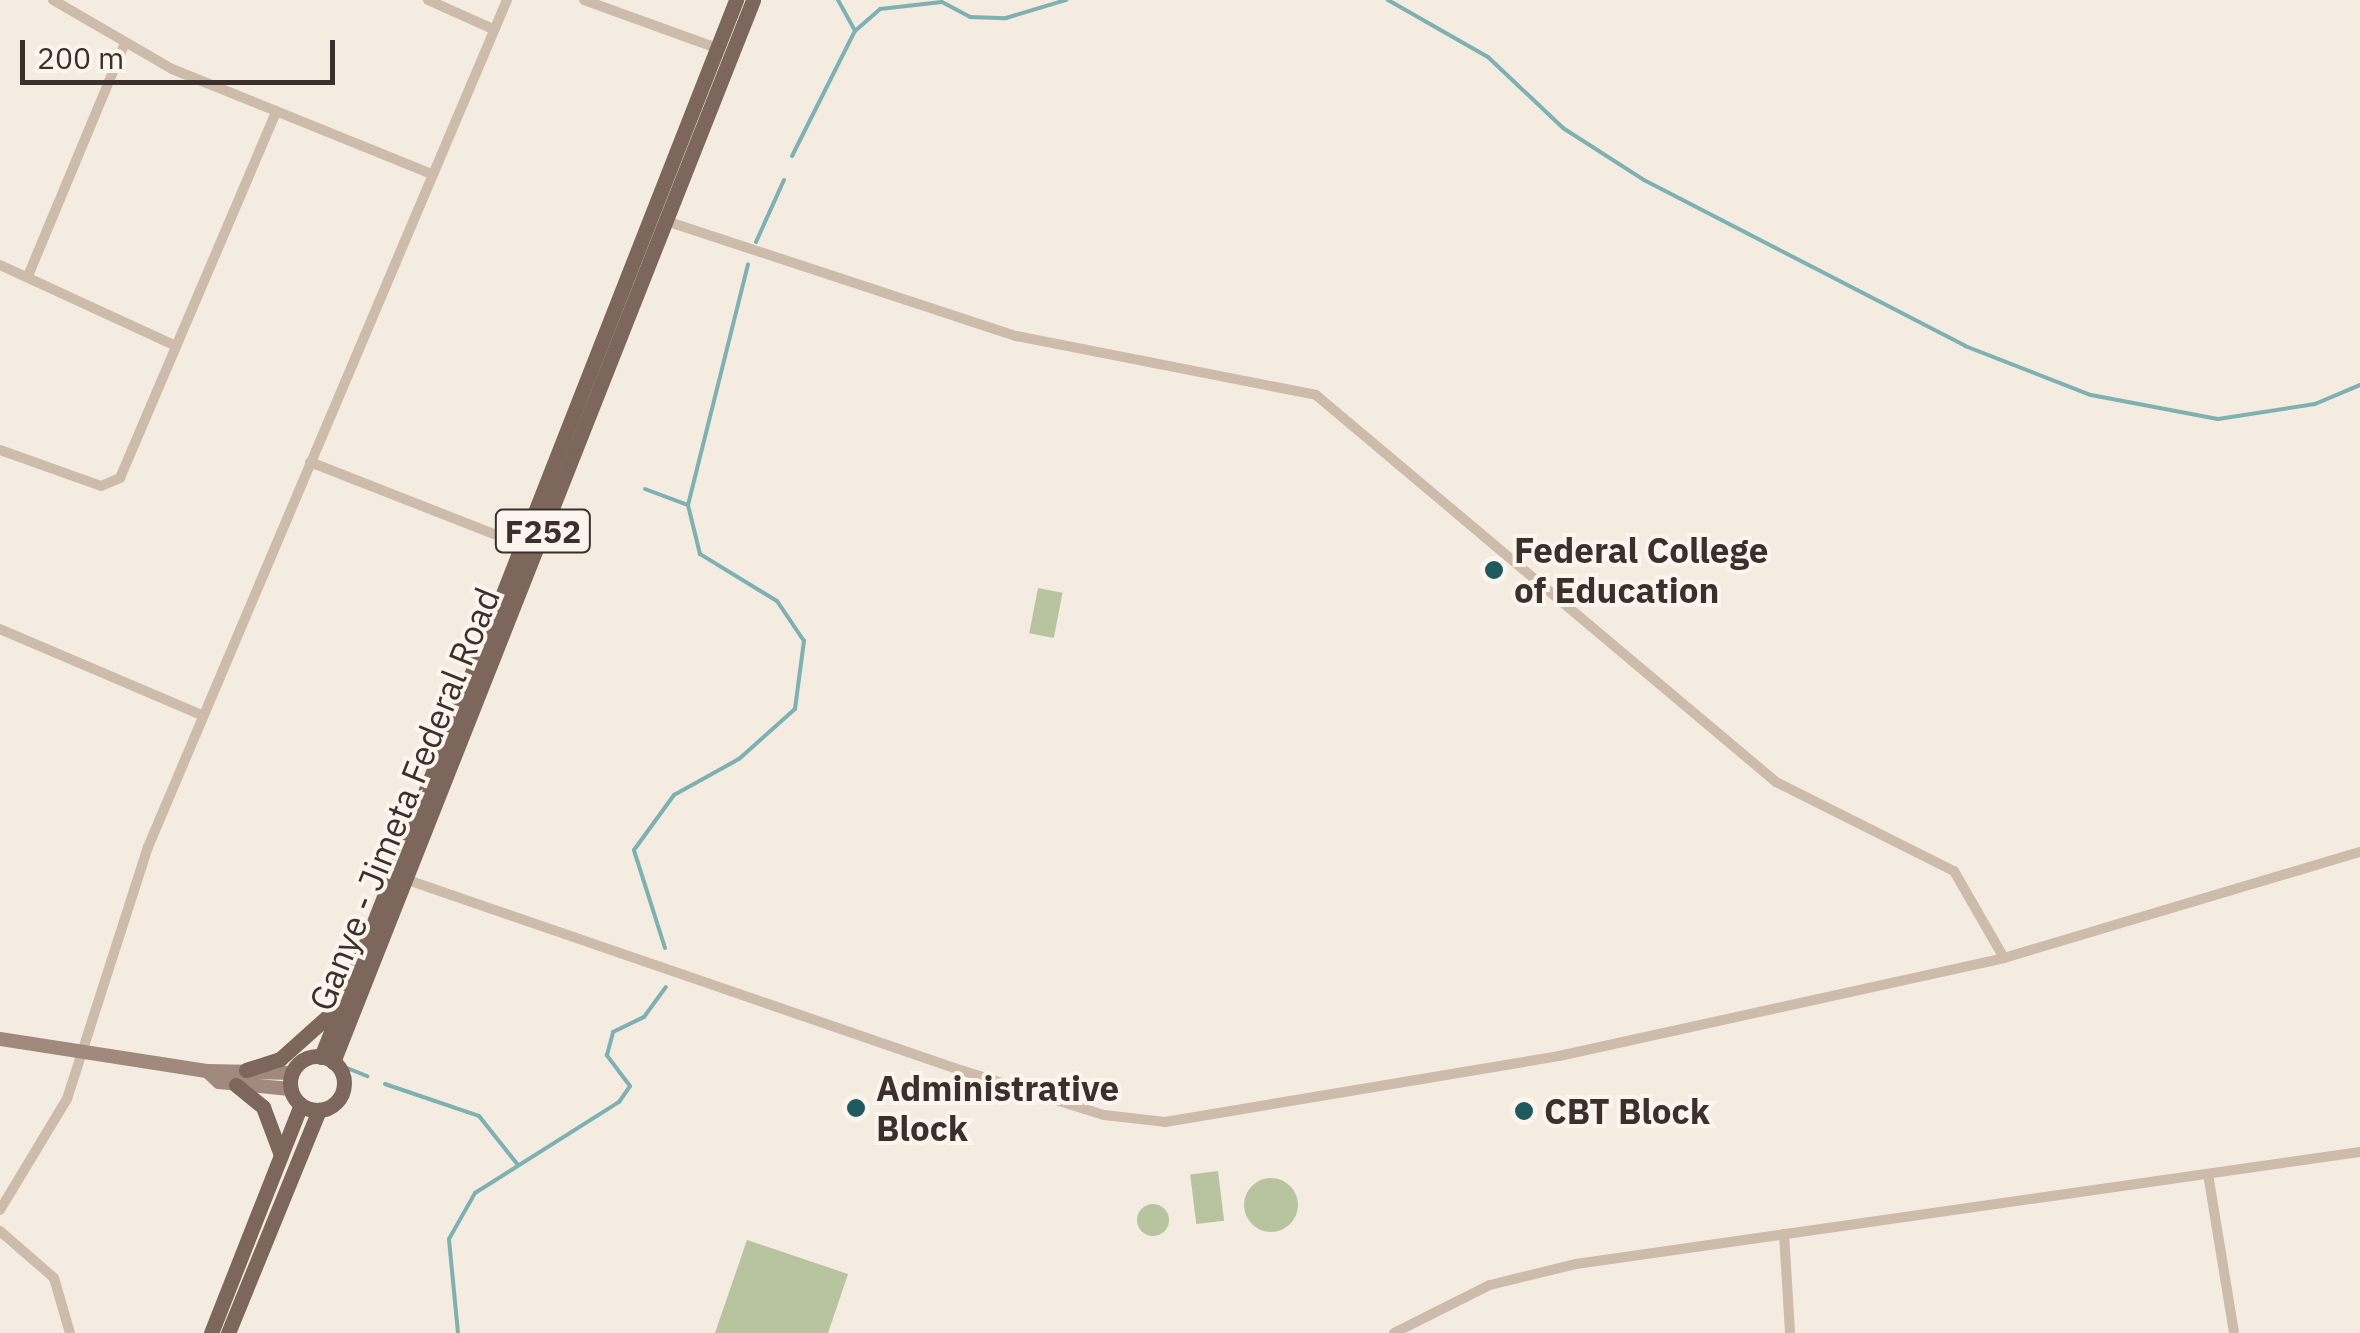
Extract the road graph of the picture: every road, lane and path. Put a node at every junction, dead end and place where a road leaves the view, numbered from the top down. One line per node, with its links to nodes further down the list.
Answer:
1 (53, 0): 8 (street)
2 (428, 0): 7 (street)
3 (508, 0): 7 (street)
4 (584, 0): 9 (street)
5 (736, 0): 9 (main road, Ganye - Jimeta Federal Road / F252)
6 (753, 0): 9 (main road, Ganye - Jimeta Federal Road / F252)
7 (491, 28): 11 (street)
8 (124, 45): 10 (street); 14 (street)
9 (724, 52): 12 (main road, Ganye - Jimeta Federal Road / F252); 18 (main road, Ganye - Jimeta Federal Road / F252)
10 (276, 113): 11 (street); 15 (street)
11 (430, 173): 17 (street)
12 (666, 221): 22 (main road, Ganye - Jimeta Federal Road / F252); 23 (street)
13 (0, 265): 14 (street)
14 (28, 276): 15 (street)
15 (172, 344): 16 (street)
16 (0, 450)
17 (310, 462): 18 (street); 20 (street)
18 (522, 545): 22 (main road, Ganye - Jimeta Federal Road / F252)
19 (0, 629): 20 (street)
20 (202, 715): 26 (street)
21 (2360, 852): 23 (street)
22 (399, 877): 23 (street); 24 (main road, Ganye - Jimeta Federal Road / F252); 27 (main road, Ganye - Jimeta Federal Road / F252)
23 (2004, 958)
24 (340, 1005): 27 (main road, Ganye - Jimeta Federal Road / F252); 28 (main road)
25 (0, 1040): 26 (main road)
26 (82, 1048): 29 (main road); 37 (street)
27 (327, 1059): 30 (main road); 33 (main road)
28 (246, 1070): 29 (main road); 30 (main road)
29 (207, 1071): 31 (main road)
30 (291, 1081): 31 (main road); 32 (main road)
31 (236, 1084): 35 (main road)
32 (301, 1105): 33 (main road); 35 (main road)
33 (319, 1110): 42 (main road)
34 (2360, 1152): 36 (street)
35 (281, 1155): 41 (main road)
36 (2208, 1174): 39 (street); 45 (street)
37 (0, 1210)
38 (0, 1231): 40 (street)
39 (1784, 1234): 43 (street); 44 (street)
40 (70, 1333)
41 (212, 1333)
42 (228, 1333)
43 (1394, 1333)
44 (1790, 1333)
45 (2234, 1333)

